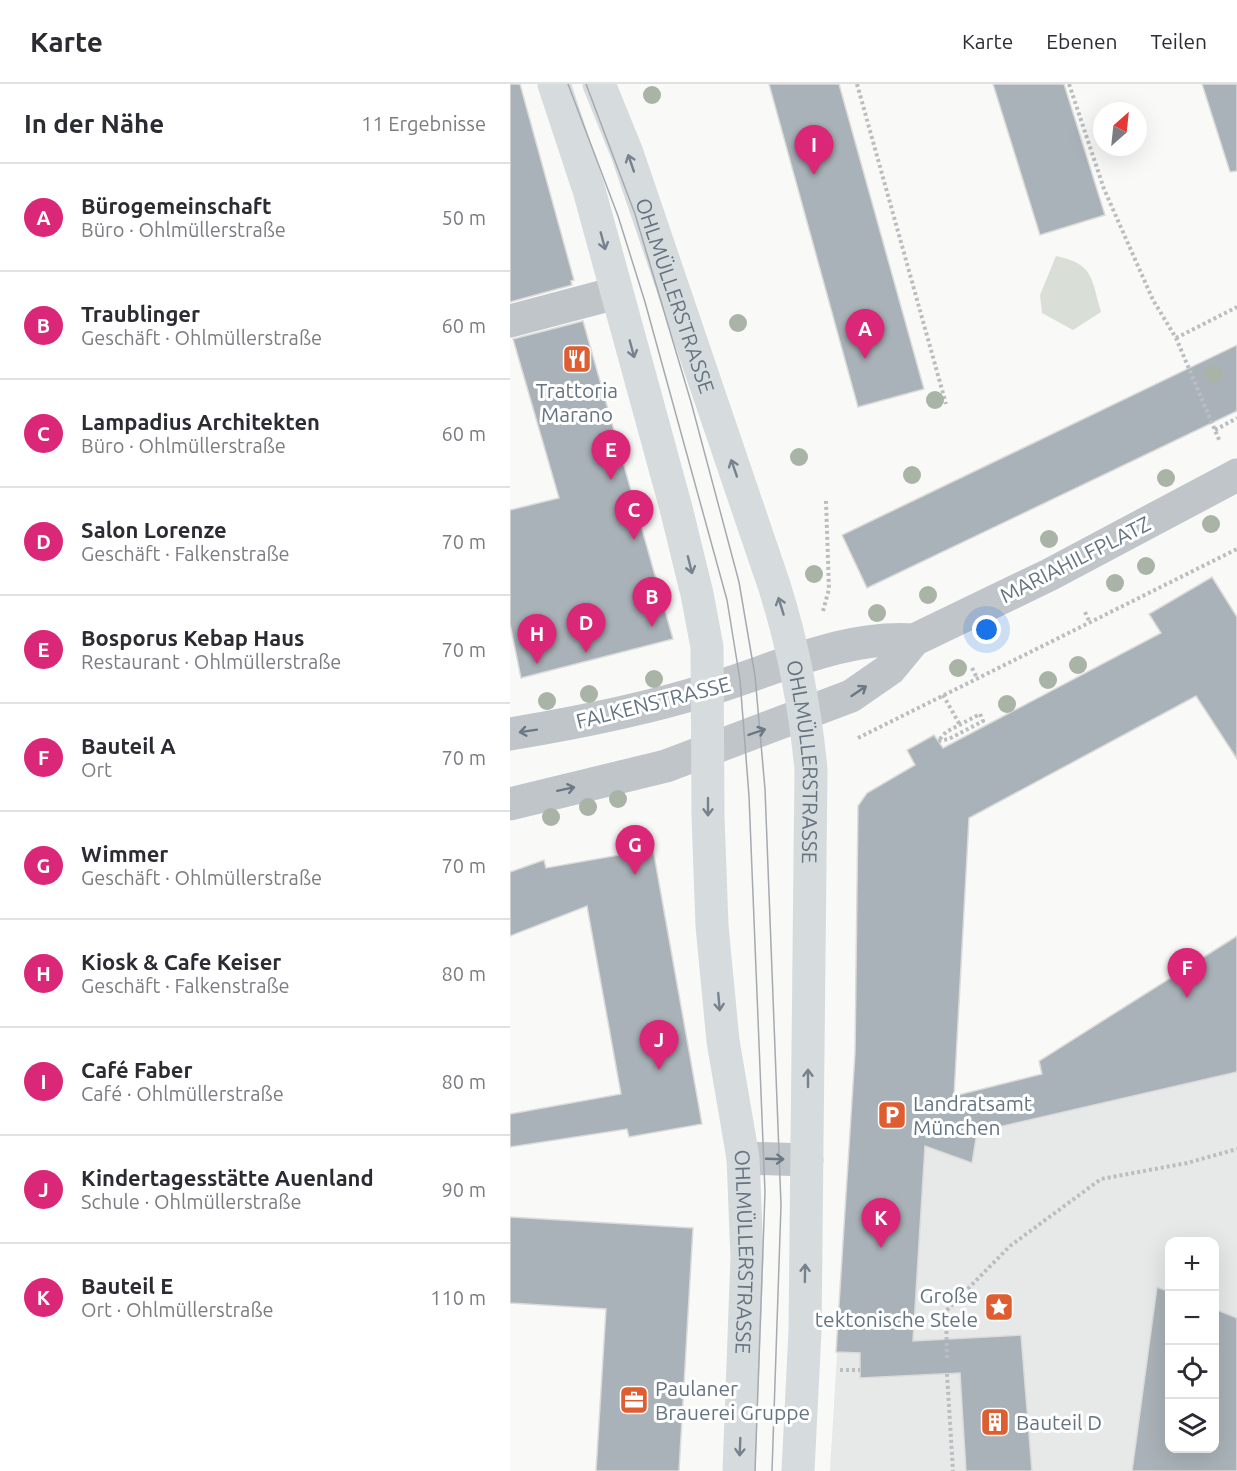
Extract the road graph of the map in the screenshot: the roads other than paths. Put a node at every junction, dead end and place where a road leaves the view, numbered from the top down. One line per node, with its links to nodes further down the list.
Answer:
1 (554, 84): 3 (main road, OHLMÜLLERSTRASSE, one-way to 3)
2 (599, 84): 7 (main road, OHLMÜLLERSTRASSE, one-way to 2)
3 (616, 293): 4 (street); 8 (main road, OHLMÜLLERSTRASSE, one-way to 8)
4 (510, 321)
5 (1236, 478): 6 (street, MARIAHILFPLATZ)
6 (914, 640): 7 (street, MARIAHILFPLATZ); 9 (street, MARIAHILFPLATZ, one-way to 6)
7 (794, 662): 8 (street, FALKENSTRASSE); 9 (main road, OHLMÜLLERSTRASSE)
8 (708, 690): 10 (street, FALKENSTRASSE, one-way to 10); 11 (main road, OHLMÜLLERSTRASSE)
9 (806, 715): 11 (street, MARIAHILFPLATZ, one-way to 9); 14 (main road, OHLMÜLLERSTRASSE, one-way to 9)
10 (510, 734)
11 (708, 749): 12 (street, one-way to 11); 13 (main road, OHLMÜLLERSTRASSE, one-way to 13)
12 (510, 804)
13 (743, 1158): 14 (street, one-way to 14); 15 (main road, OHLMÜLLERSTRASSE, one-way to 15)
14 (807, 1160): 16 (main road, OHLMÜLLERSTRASSE, one-way to 14)
15 (739, 1471)
16 (798, 1471)

